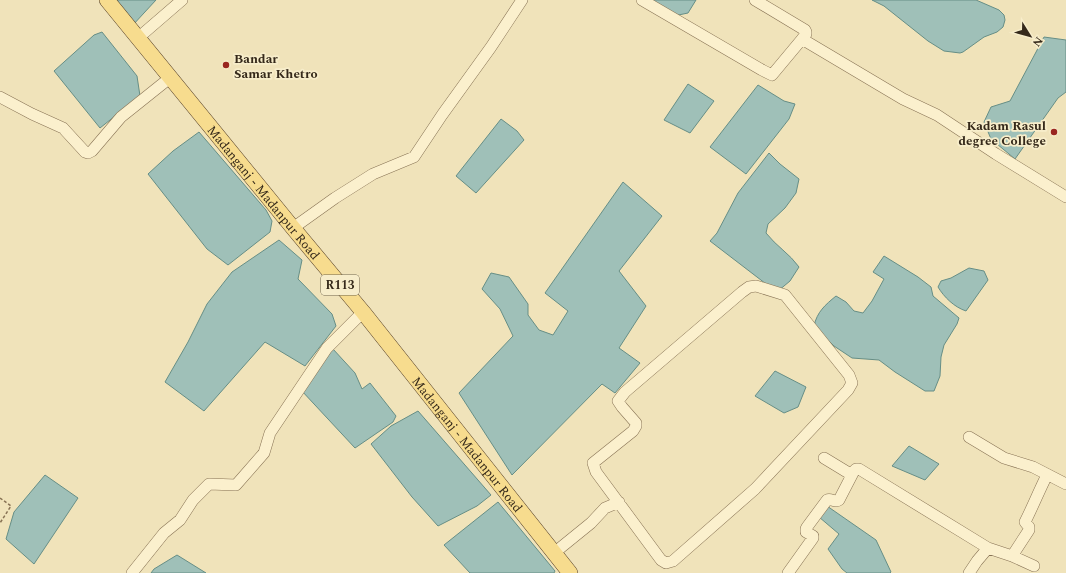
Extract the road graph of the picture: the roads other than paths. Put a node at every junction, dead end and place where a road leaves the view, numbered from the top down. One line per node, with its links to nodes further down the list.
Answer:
1 (107, 0): 6 (main road, Madanganj - Madanpur Road / R113)
2 (182, 0): 6 (street)
3 (522, 0): 11 (street)
4 (642, 0): 7 (street)
5 (755, 0): 7 (street)
6 (138, 38): 8 (main road, Madanganj - Madanpur Road / R113)
7 (802, 39): 10 (street)
8 (171, 77): 9 (street); 11 (main road, Madanganj - Madanpur Road / R113)
9 (0, 97)
10 (1066, 197)
11 (293, 228): 12 (main road, Madanganj - Madanpur Road / R113)
12 (363, 312): 20 (main road, Madanganj - Madanpur Road / R113); 23 (street)
13 (969, 437): 16 (street)
14 (824, 458): 15 (street)
15 (852, 475): 19 (street); 25 (street)
16 (1047, 475): 17 (street); 21 (street)
17 (1066, 484)
18 (619, 502): 18 (street); 20 (street)
19 (988, 548): 21 (street); 26 (street)
20 (554, 553): 24 (main road, Madanganj - Madanpur Road / R113)
21 (1012, 556): 22 (street)
22 (1034, 566)
23 (132, 573)
24 (570, 573)
25 (788, 573)
26 (969, 573)

